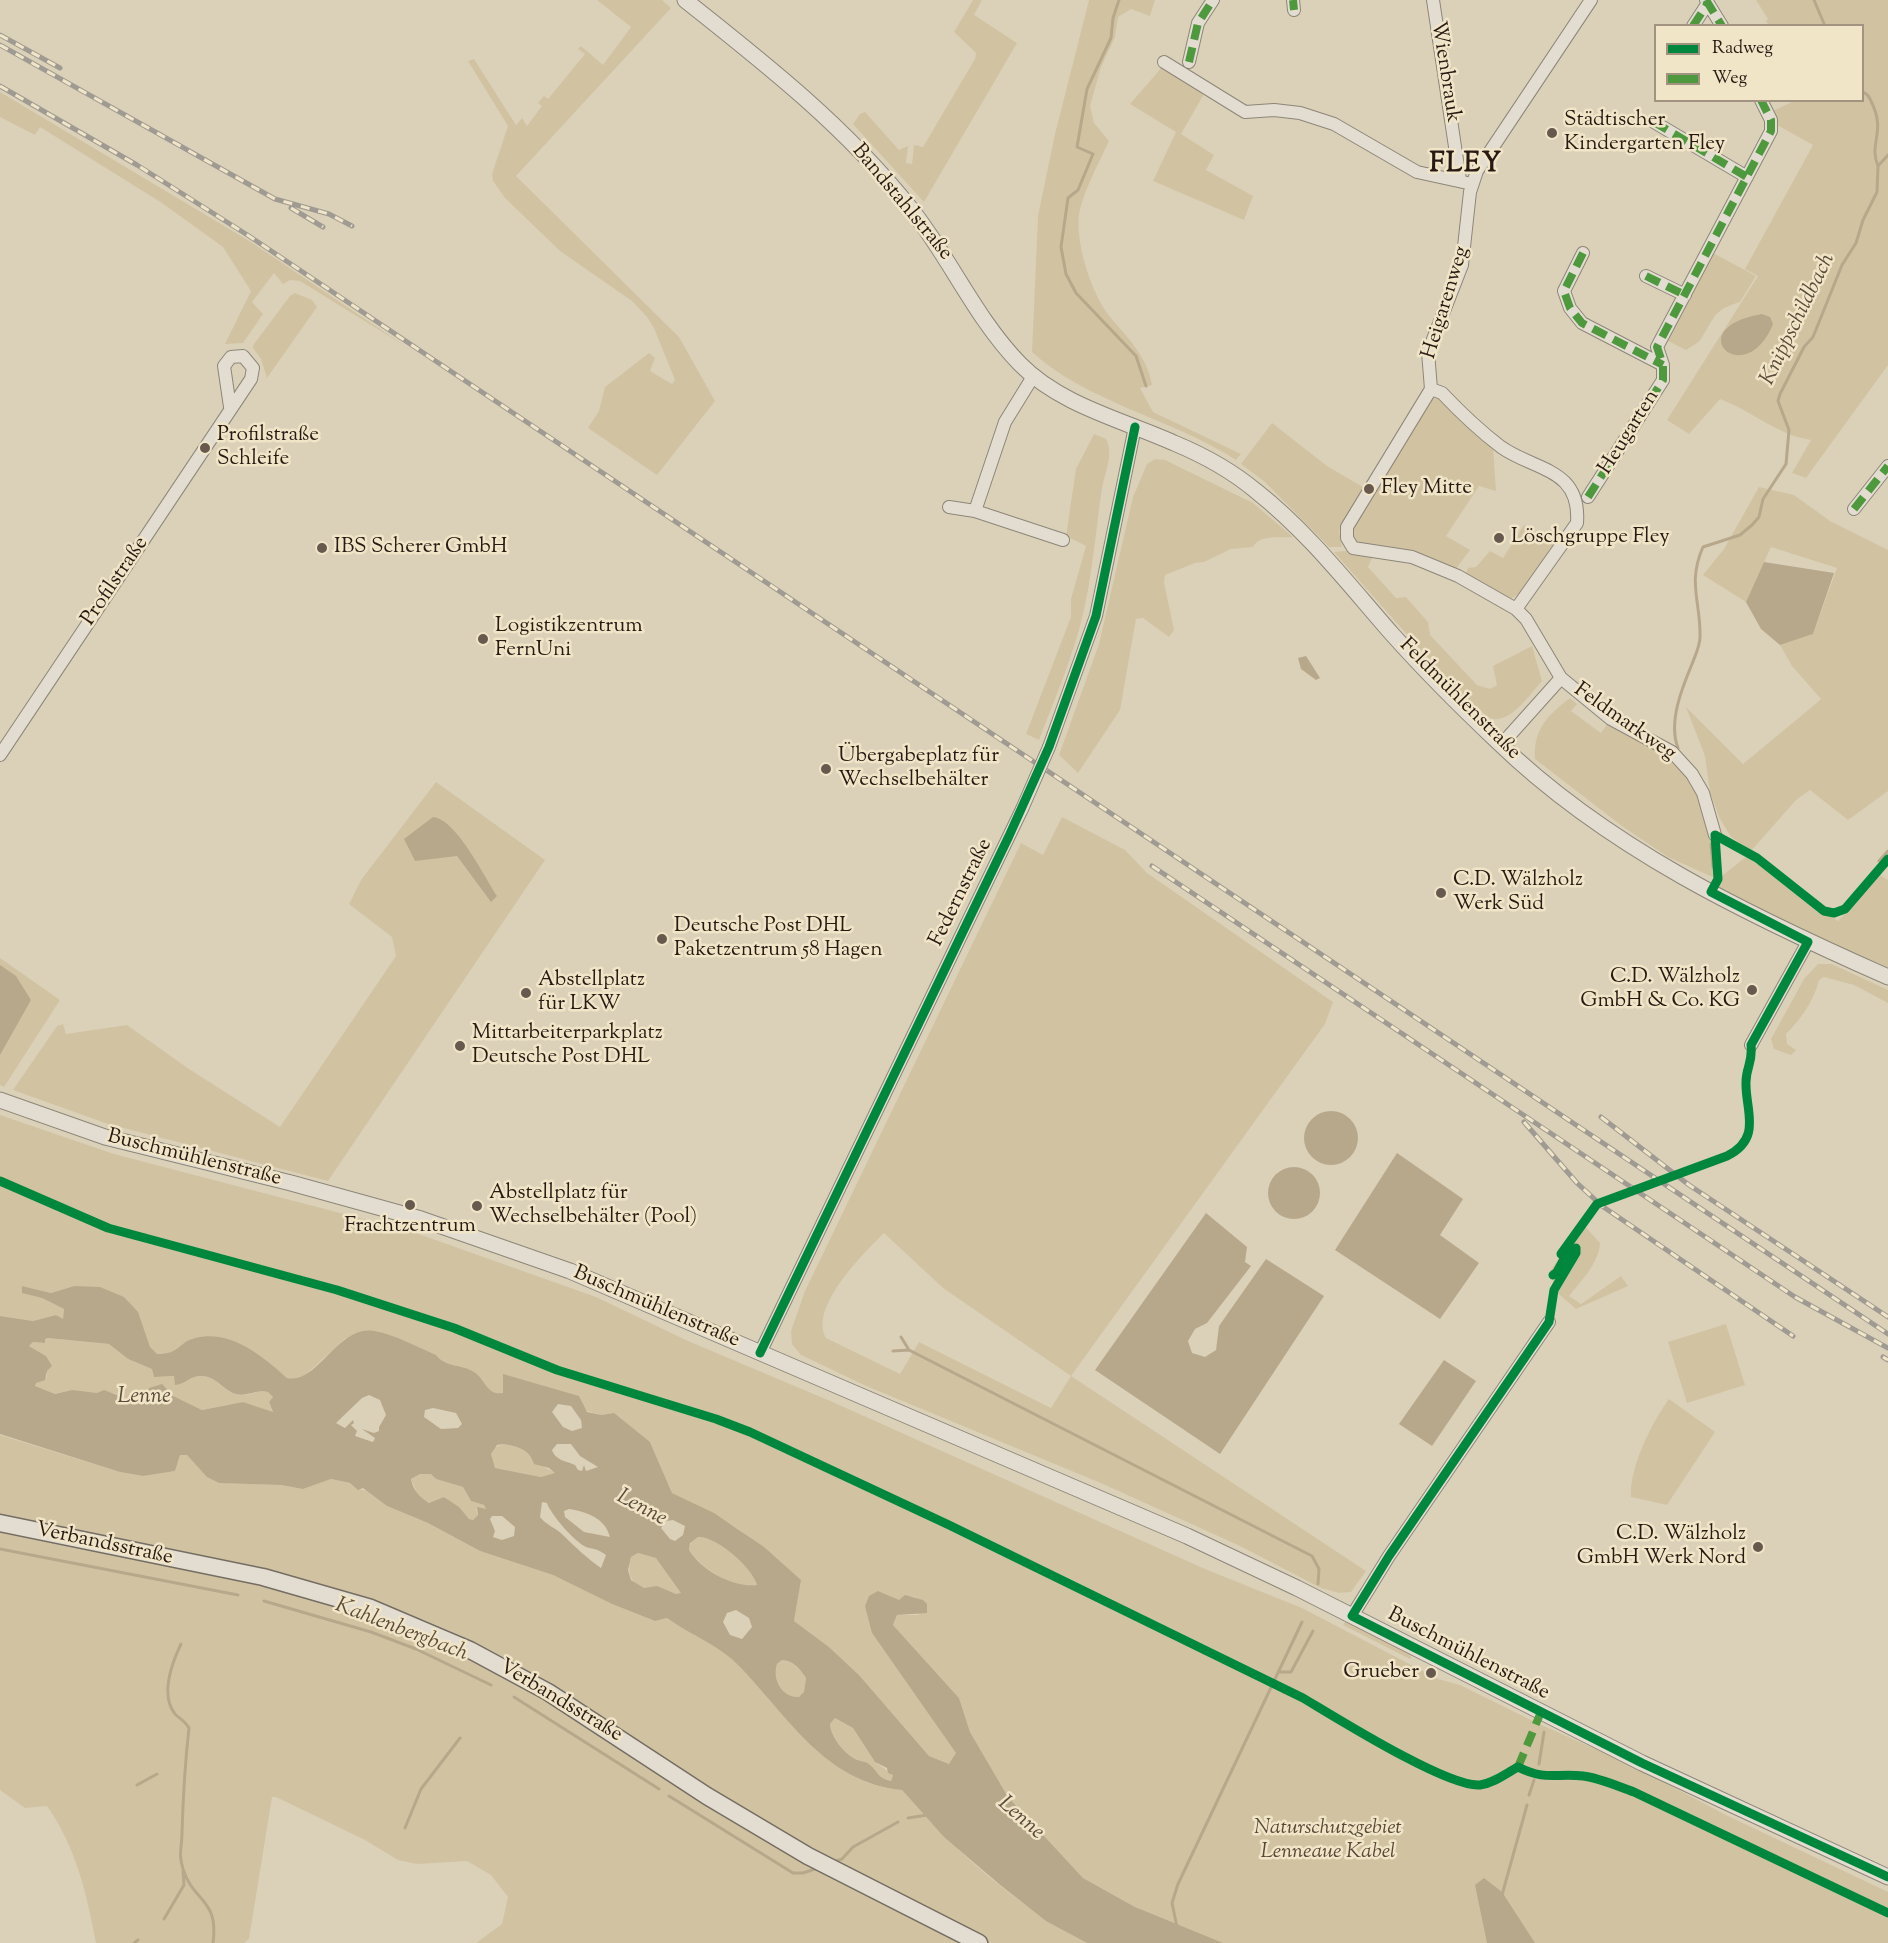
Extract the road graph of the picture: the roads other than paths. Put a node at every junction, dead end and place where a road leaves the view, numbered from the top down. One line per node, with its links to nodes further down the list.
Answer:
1 (685, 0): 18 (street, Bandstahlstraße)
2 (1213, 0): 9 (street)
3 (1433, 0): 13 (street, Wienbrauk)
4 (1591, 0): 13 (street, Heigarenweg)
5 (1707, 1): 6 (street); 7 (street)
6 (1694, 24)
7 (1721, 24)
8 (1164, 62): 13 (street)
9 (1189, 62)
10 (1762, 102): 12 (street, Heugarten)
11 (1654, 122): 12 (street)
12 (1747, 177): 16 (street, Heugarten)
13 (1466, 182): 19 (street, Heigarenweg)
14 (1584, 253): 17 (street, Heugarten)
15 (1646, 276): 16 (street)
16 (1684, 295): 17 (street, Heugarten)
17 (1663, 365): 23 (street, Heugarten)
18 (1034, 375): 21 (street, Bandstahlstraße); 26 (street)
19 (1431, 389): 28 (street, Heigarenweg); 29 (street)
20 (230, 407): 32 (street, Profilstraße)
21 (1135, 427): 31 (street, Feldmühlenstraße); 39 (street, Federnstraße, bridge)
22 (1888, 466): 25 (street)
23 (1588, 498)
24 (949, 507): 26 (street)
25 (1854, 509)
26 (975, 511): 27 (street)
27 (1063, 540)
28 (1351, 546): 29 (street, Feldmarkweg)
29 (1516, 609): 30 (street, Feldmarkweg)
30 (1561, 678): 31 (street, Feldmarkweg); 33 (street, Feldmarkweg)
31 (1501, 746): 34 (street, Feldmühlenstraße)
32 (0, 755)
33 (1715, 835)
34 (1809, 942): 35 (street, Feldmühlenstraße); 36 (street)
35 (1888, 977)
36 (1751, 1045)
37 (0, 1100): 39 (street, Buschmühlenstraße)
38 (1549, 1322): 41 (street, Buschmühlenstraße)
39 (760, 1353): 41 (street, Buschmühlenstraße)
40 (0, 1523): 43 (main road, Verbandsstraße)
41 (1352, 1616): 42 (street, Buschmühlenstraße)
42 (1888, 1877)
43 (979, 1943)

